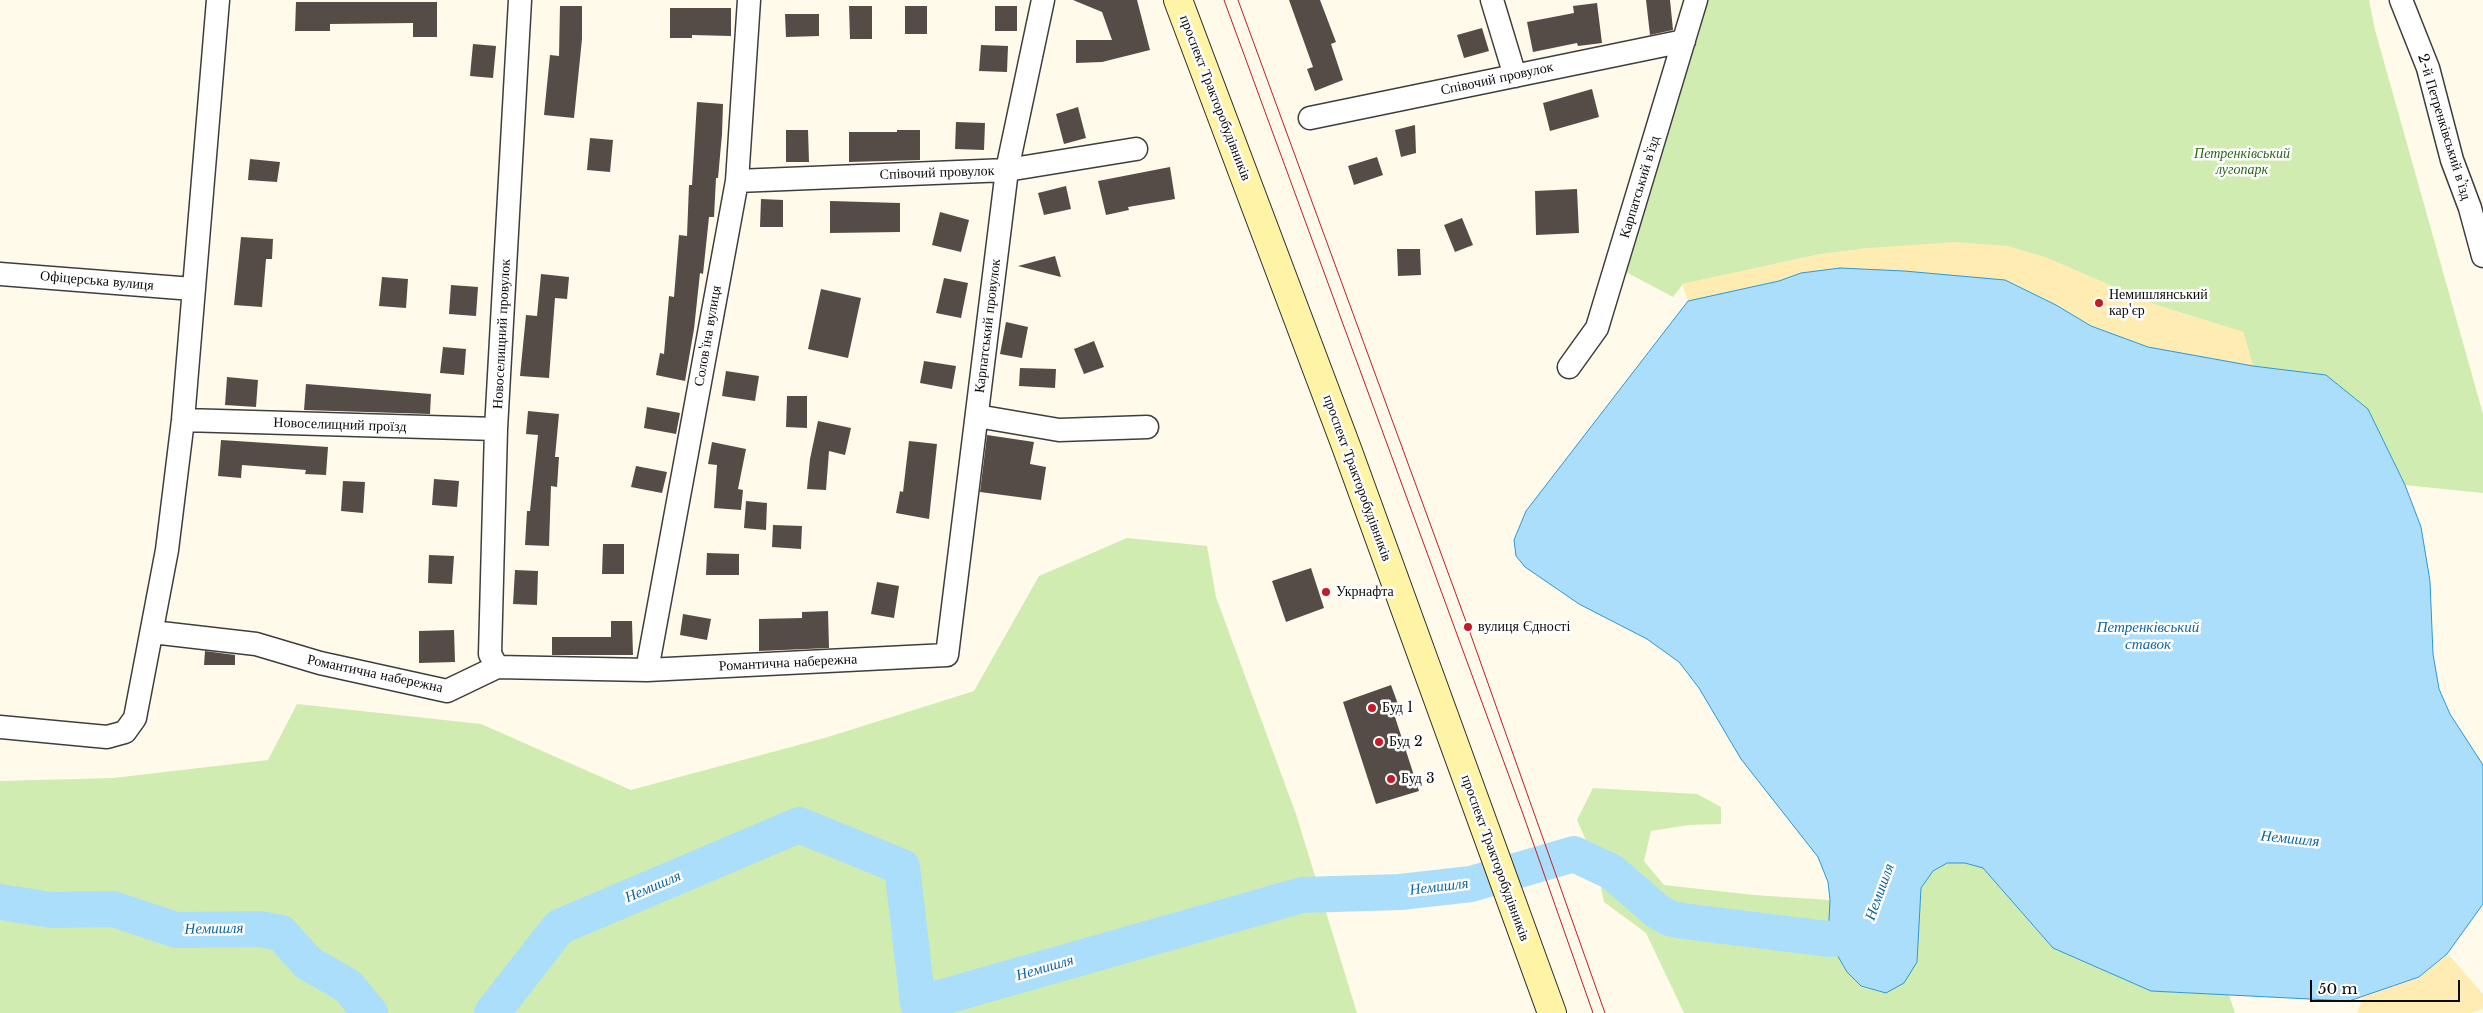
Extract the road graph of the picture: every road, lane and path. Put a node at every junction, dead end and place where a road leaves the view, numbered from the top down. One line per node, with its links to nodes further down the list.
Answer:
1 (218, 0): 17 (street)
2 (520, 0): 22 (street, Новоселищний провулок)
3 (750, 0): 14 (street, Солов'їна вулиця)
4 (1043, 0): 13 (street, Карпатський провулок)
5 (1178, 0): 28 (main road, проспект Тракторобудівників)
6 (1492, 0): 10 (street)
7 (1696, 0): 9 (street, Карпатський в'їзд)
8 (2401, 0): 15 (street, 2-й Петренківський в’їзд)
9 (1684, 41): 10 (street, Співочий провулок); 18 (street, Карпатський в'їзд)
10 (1515, 76): 11 (street, Співочий провулок)
11 (1310, 118)
12 (1136, 149): 13 (street, Співочий провулок)
13 (1007, 170): 14 (street, Співочий провулок); 19 (street, Карпатський провулок)
14 (737, 181): 26 (street, Солов'їна вулиця)
15 (2483, 256)
16 (0, 274): 17 (street, Офіцерська вулиця)
17 (193, 289): 20 (street)
18 (1569, 368)
19 (977, 416): 21 (street); 24 (street, Карпатський провулок)
20 (183, 420): 22 (street, Новоселищний проїзд); 23 (street)
21 (1147, 427)
22 (496, 429): 25 (street, Новоселищний провулок)
23 (152, 632): 25 (street, Романтична набережна); 27 (street)
24 (947, 655): 26 (street, Романтична набережна)
25 (497, 667): 26 (street, Романтична набережна)
26 (647, 670)
27 (0, 727)
28 (1552, 1013)

